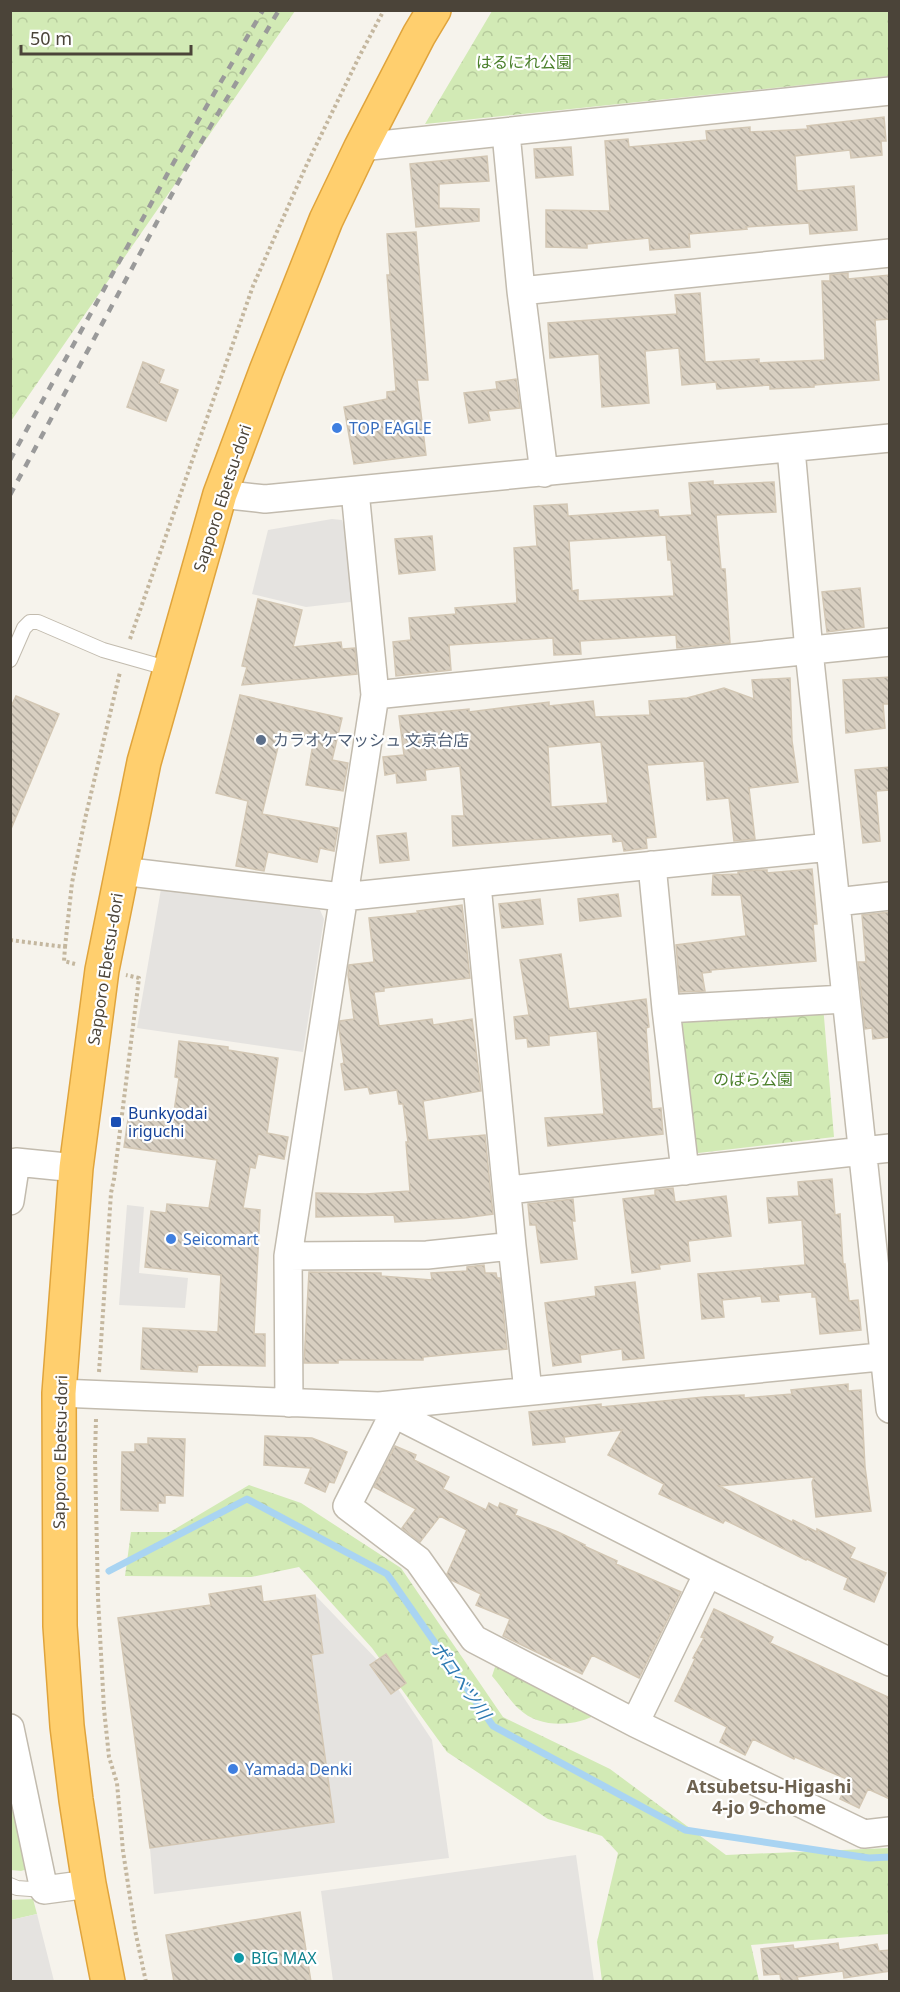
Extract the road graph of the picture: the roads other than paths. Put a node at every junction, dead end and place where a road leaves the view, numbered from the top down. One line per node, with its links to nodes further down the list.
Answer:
1 (434, 10): 4 (highway, Sapporo Ebetsu-dori)
2 (890, 92): 3 (street)
3 (506, 133): 4 (street); 6 (street)
4 (361, 147): 11 (highway, Sapporo Ebetsu-dori)
5 (890, 253): 6 (street)
6 (521, 291): 9 (street)
7 (890, 438): 8 (street)
8 (791, 448): 9 (street); 13 (street)
9 (544, 473): 10 (street)
10 (356, 491): 11 (street); 16 (street)
11 (220, 494): 15 (highway, Sapporo Ebetsu-dori)
12 (890, 642): 13 (street)
13 (809, 651): 16 (street); 17 (street)
14 (10, 660): 15 (lane)
15 (170, 669): 19 (highway, Sapporo Ebetsu-dori)
16 (375, 694): 22 (street)
17 (830, 847): 18 (street); 23 (street)
18 (652, 865): 20 (street); 25 (street)
19 (121, 871): 22 (street); 28 (highway, Sapporo Ebetsu-dori)
20 (477, 885): 22 (street); 30 (street)
21 (890, 896): 23 (street)
22 (342, 897): 33 (street)
23 (836, 902): 24 (street)
24 (845, 999): 25 (street); 27 (street)
25 (666, 1009): 29 (street)
26 (890, 1148): 27 (street)
27 (861, 1151): 29 (street); 34 (street)
28 (76, 1168): 31 (street); 36 (highway, Sapporo Ebetsu-dori)
29 (685, 1172): 30 (street)
30 (508, 1190): 32 (street)
31 (10, 1201)
32 (512, 1246): 33 (street); 35 (street)
33 (288, 1256): 37 (street)
34 (887, 1356): 35 (street); 38 (street)
35 (528, 1391): 39 (street)
36 (59, 1393): 37 (street); 45 (highway, Sapporo Ebetsu-dori)
37 (289, 1403): 39 (street)
38 (890, 1409)
39 (387, 1410): 40 (street); 42 (street)
40 (708, 1572): 41 (street); 42 (street)
41 (890, 1662)
42 (635, 1723): 44 (street)
43 (10, 1728): 47 (street)
44 (890, 1831)
45 (89, 1884): 47 (street); 48 (highway, Sapporo Ebetsu-dori)
46 (10, 1885): 47 (lane)
47 (44, 1890)
48 (108, 1982)

